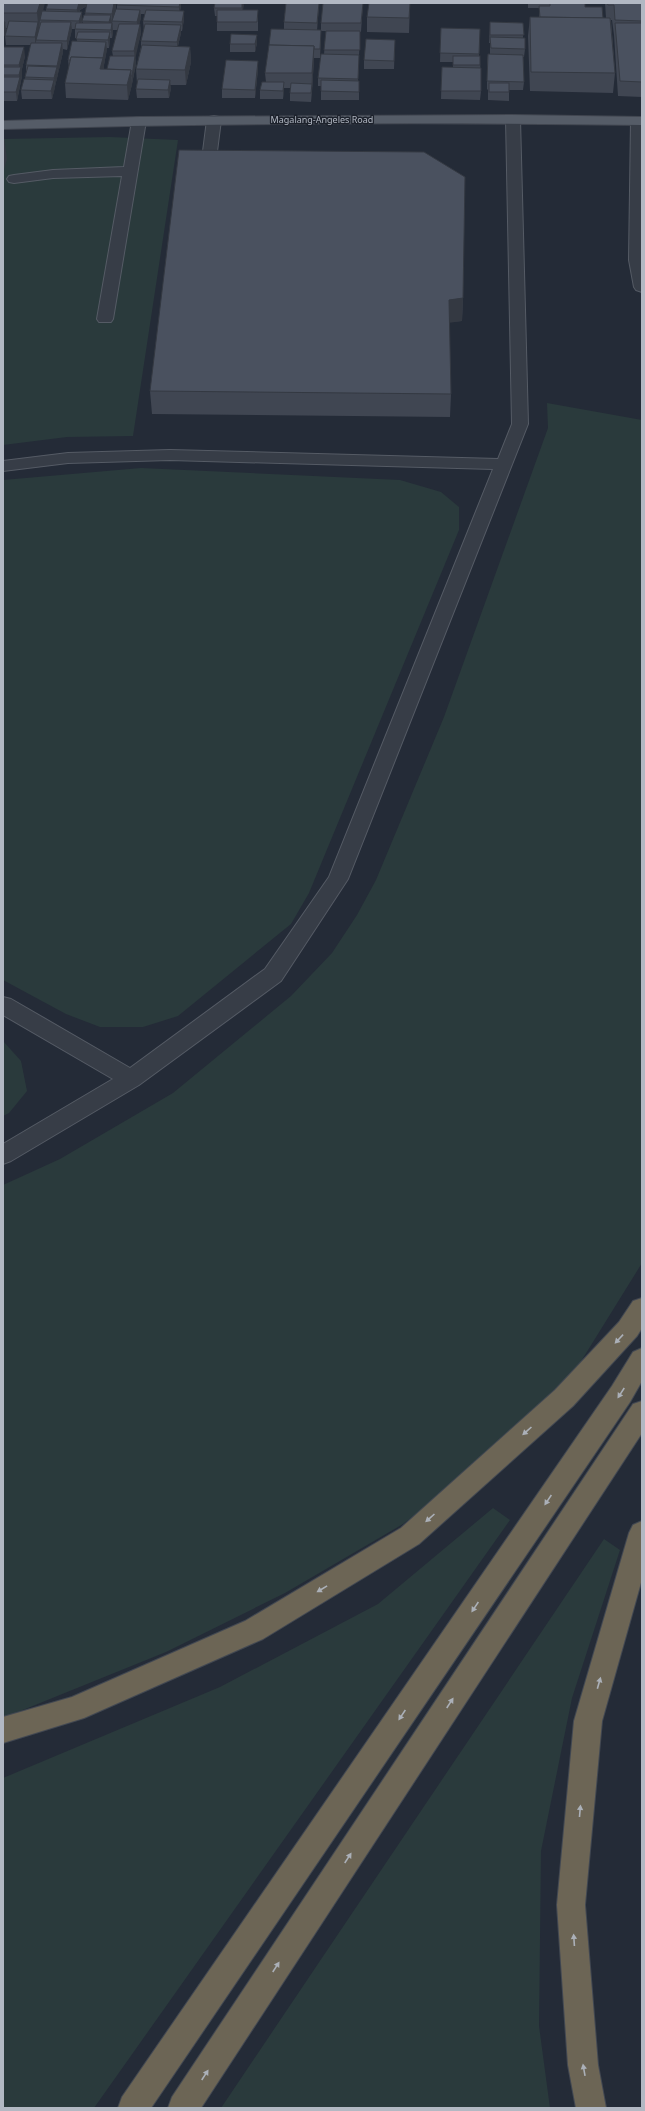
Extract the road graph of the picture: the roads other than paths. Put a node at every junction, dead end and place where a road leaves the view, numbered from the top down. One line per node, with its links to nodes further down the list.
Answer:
1 (513, 119): 3 (main road, Magalang-Angeles Road); 4 (main road, Magalang-Angeles Road); 12 (street)
2 (139, 120): 3 (main road, Magalang-Angeles Road); 5 (main road, Magalang-Angeles Road); 7 (street)
3 (214, 120): 6 (street)
4 (640, 121): 9 (street)
5 (3, 125)
6 (208, 167)
7 (131, 171): 8 (street); 11 (street)
8 (14, 178)
9 (640, 260): 10 (street)
10 (642, 287)
11 (105, 319)
12 (503, 464): 13 (street); 15 (street)
13 (3, 466)
14 (3, 1006): 15 (street)
15 (131, 1079): 16 (street)
16 (3, 1155)
17 (642, 1308): 21 (highway, one-way to 21)
18 (642, 1359): 22 (highway, one-way to 22)
19 (642, 1412): 23 (highway, one-way to 19)
20 (642, 1533): 24 (highway, one-way to 20)
21 (3, 1730)
22 (133, 2108)
23 (183, 2108)
24 (591, 2108)

